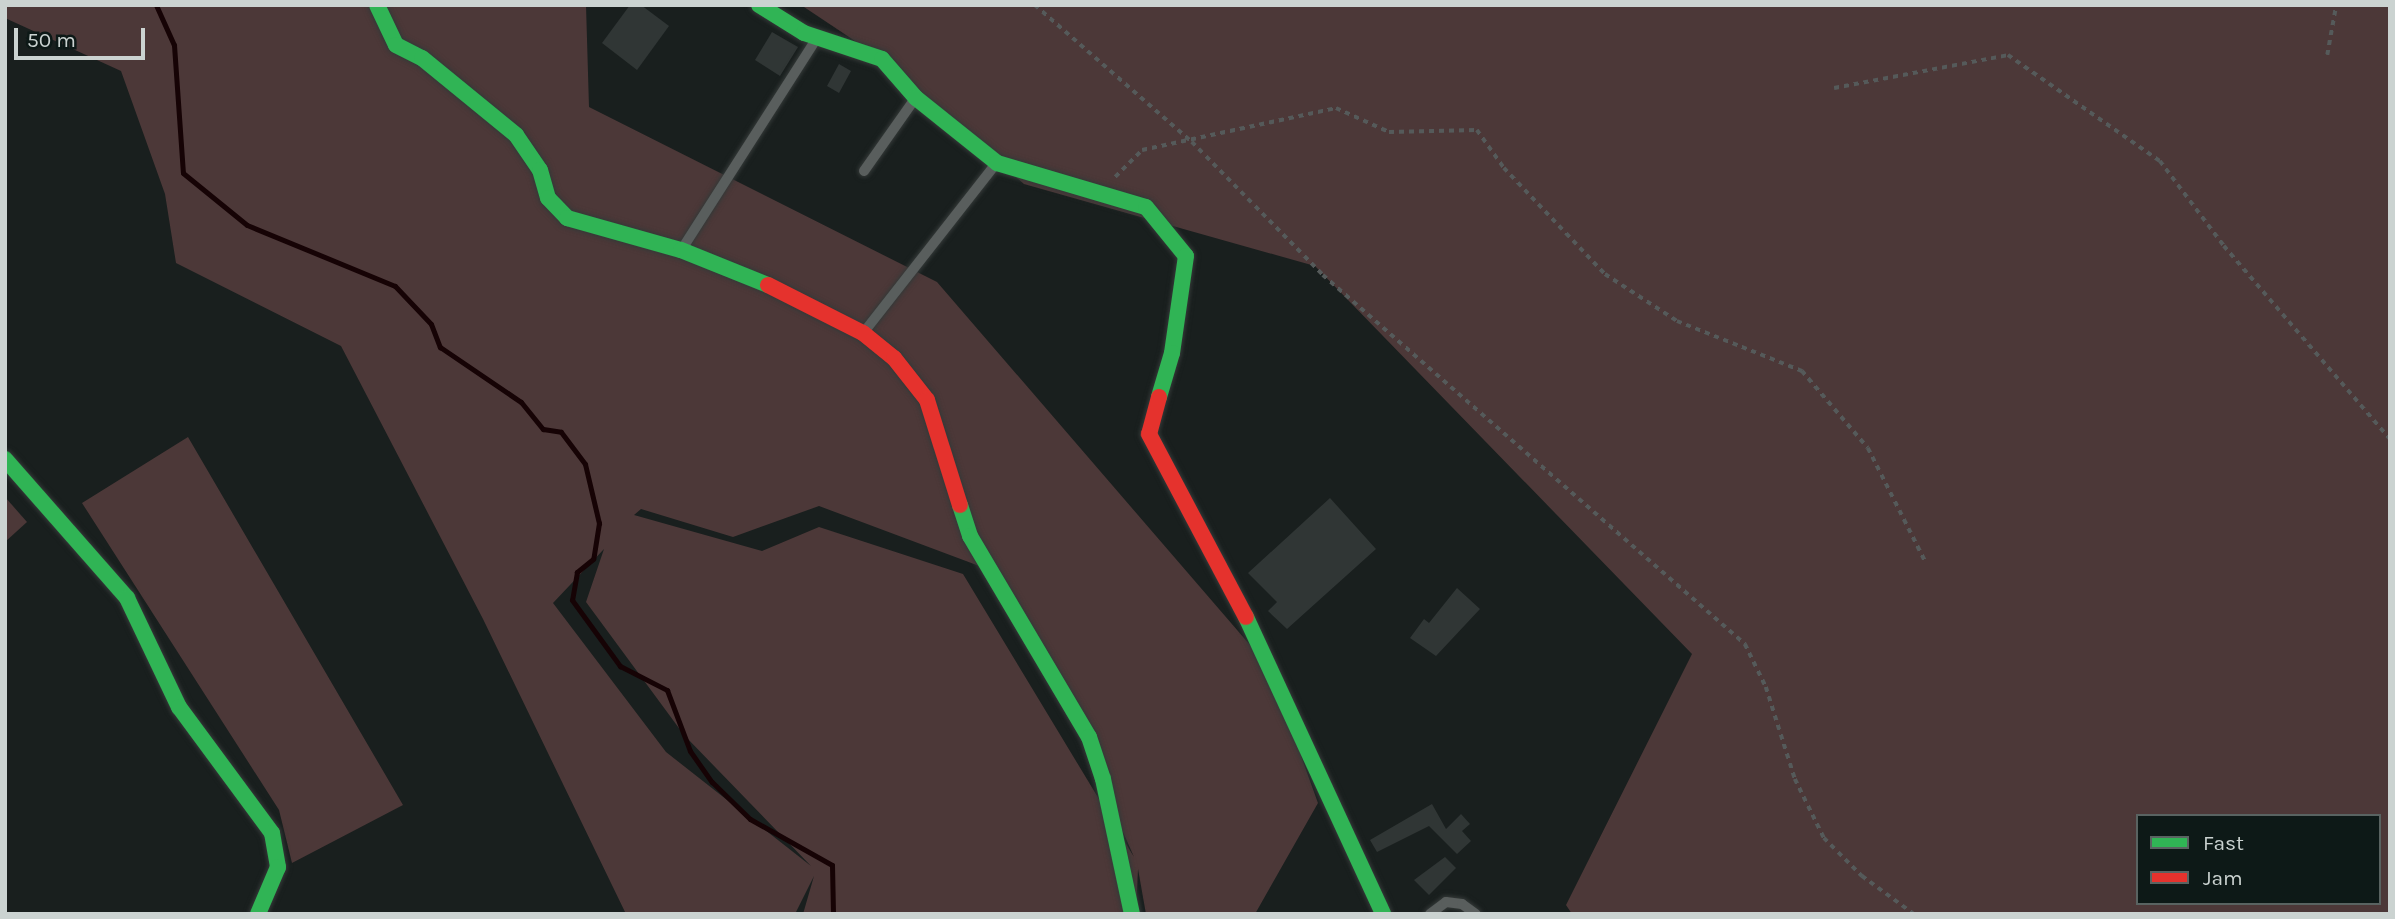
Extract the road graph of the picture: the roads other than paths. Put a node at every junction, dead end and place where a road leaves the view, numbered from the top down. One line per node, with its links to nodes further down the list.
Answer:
1 (377, 5): 7 (street)
2 (759, 5): 3 (street)
3 (817, 37): 4 (street); 7 (lane)
4 (916, 98): 5 (street); 6 (lane)
5 (997, 163): 8 (lane); 12 (street)
6 (864, 171)
7 (681, 250): 8 (street)
8 (863, 333): 11 (street)
9 (5, 458): 10 (street)
10 (258, 914)
11 (1132, 914)
12 (1383, 914)
13 (1430, 914): 14 (lane)
14 (1476, 914)

